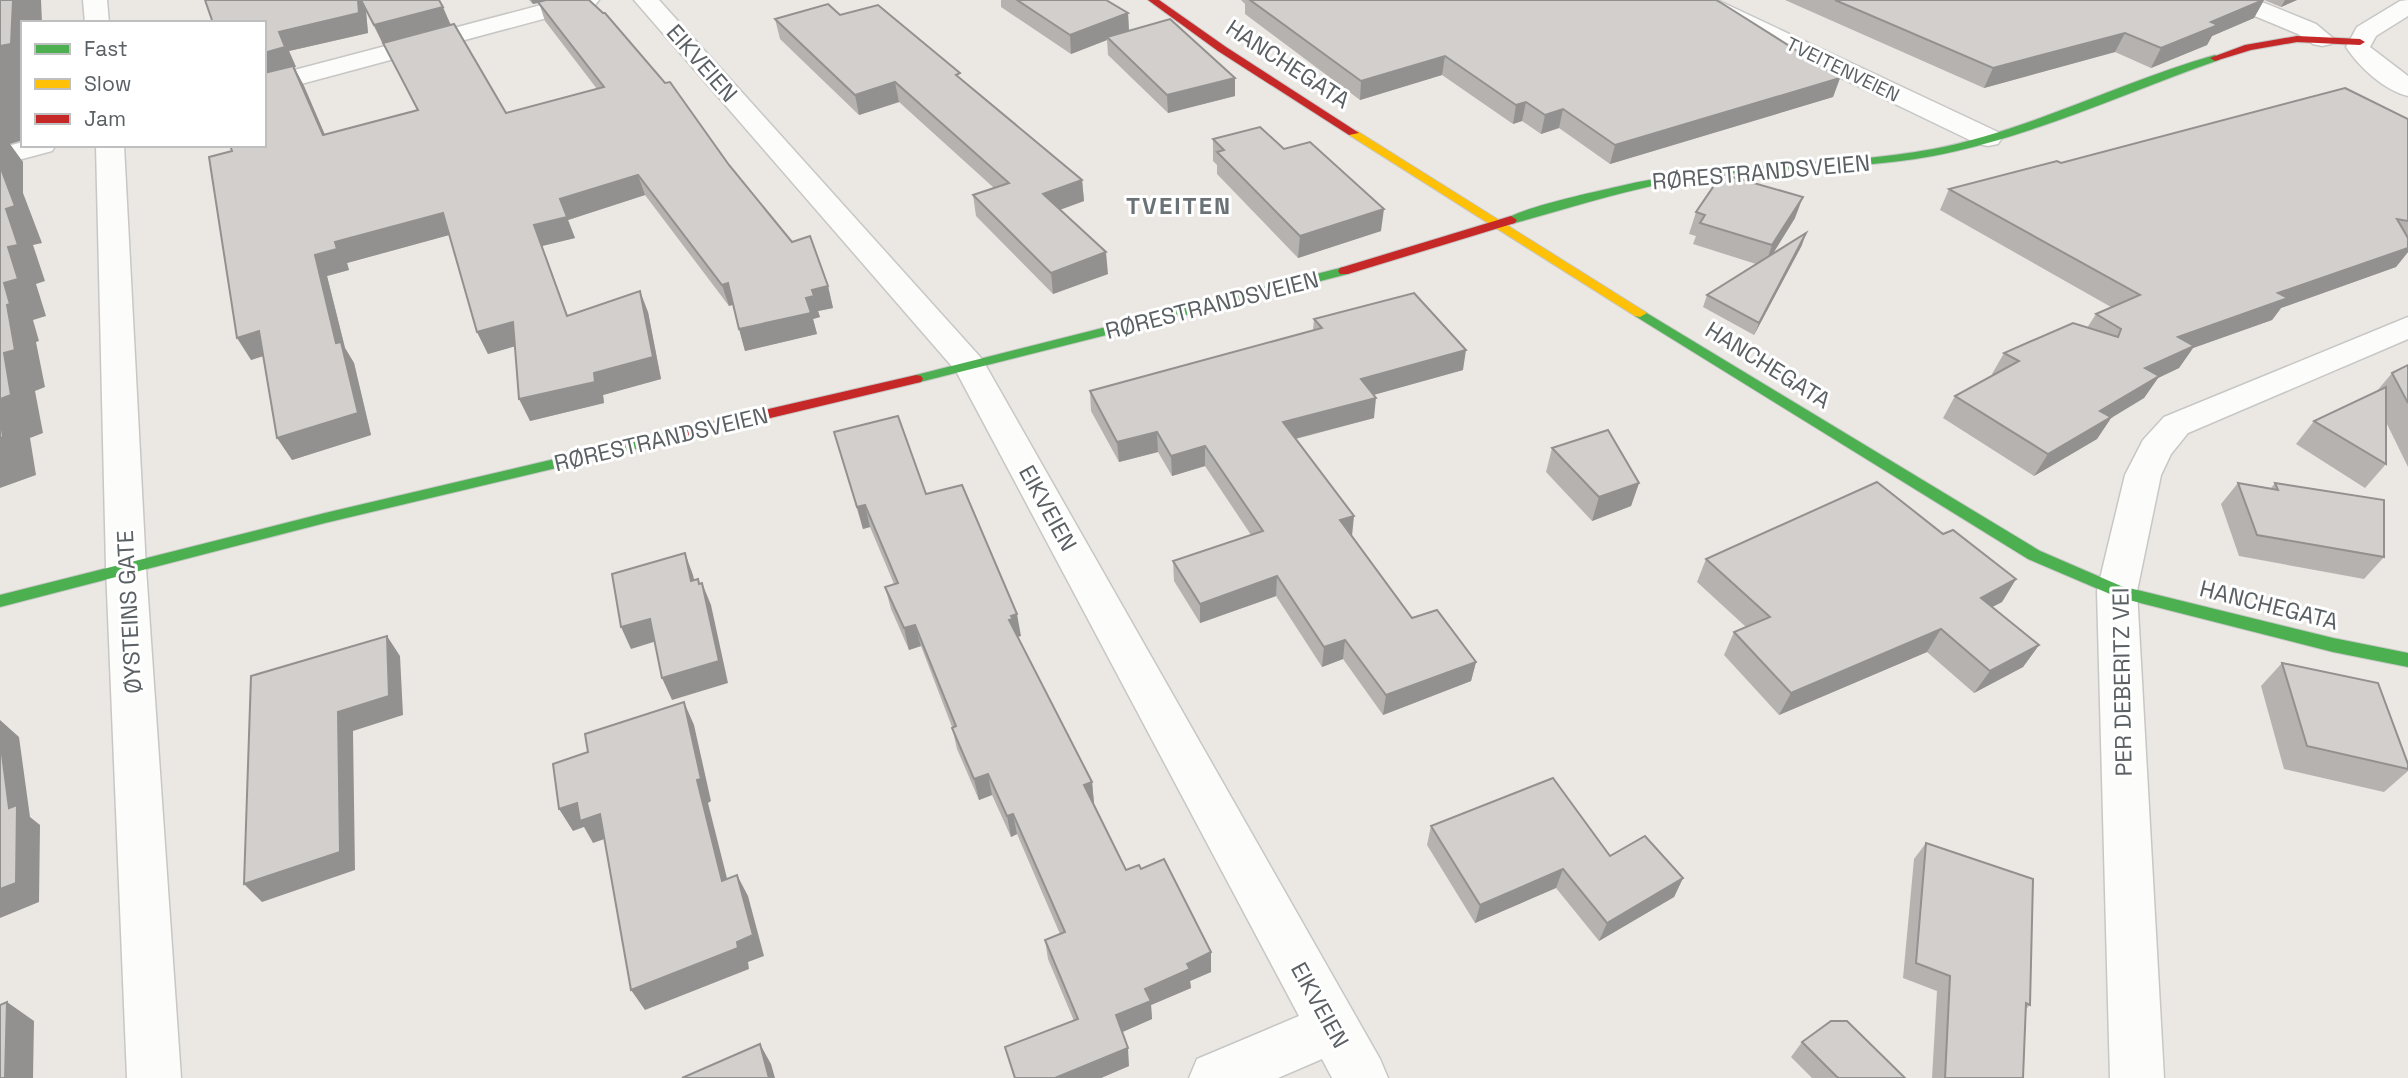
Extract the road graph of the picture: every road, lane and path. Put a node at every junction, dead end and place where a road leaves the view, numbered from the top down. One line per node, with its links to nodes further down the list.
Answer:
1 (94, 0): 8 (street)
2 (587, 0): 11 (street)
3 (646, 0): 19 (street, EIKVEIEN)
4 (1153, 0): 17 (street, HANCHEGATA)
5 (1698, 0): 13 (street, TVEITENVEIEN)
6 (2236, 0): 9 (street)
7 (2408, 6): 10 (street)
8 (97, 21)
9 (2322, 39): 10 (street, RØRESTRANDSVEIEN); 13 (street, RØRESTRANDSVEIEN)
10 (2360, 42): 12 (street)
11 (266, 85)
12 (2408, 89)
13 (1988, 138): 17 (street, RØRESTRANDSVEIEN)
14 (35, 147): 16 (street)
15 (110, 147): 20 (street, ØYSTEINS GATE)
16 (0, 157)
17 (1496, 224): 19 (street, RØRESTRANDSVEIEN); 21 (street, HANCHEGATA)
18 (2408, 327): 21 (street, PER DEBERITZ VEI)
19 (970, 366): 20 (street, RØRESTRANDSVEIEN); 24 (street, EIKVEIEN)
20 (126, 568): 22 (street, RØRESTRANDSVEIEN); 25 (street, ØYSTEINS GATE)
21 (2117, 591): 23 (street, HANCHEGATA); 28 (street, PER DEBERITZ VEI)
22 (0, 601)
23 (2408, 660)
24 (1332, 1028): 26 (street); 27 (street, EIKVEIEN)
25 (154, 1078)
26 (1216, 1078)
27 (1361, 1078)
28 (2137, 1078)

